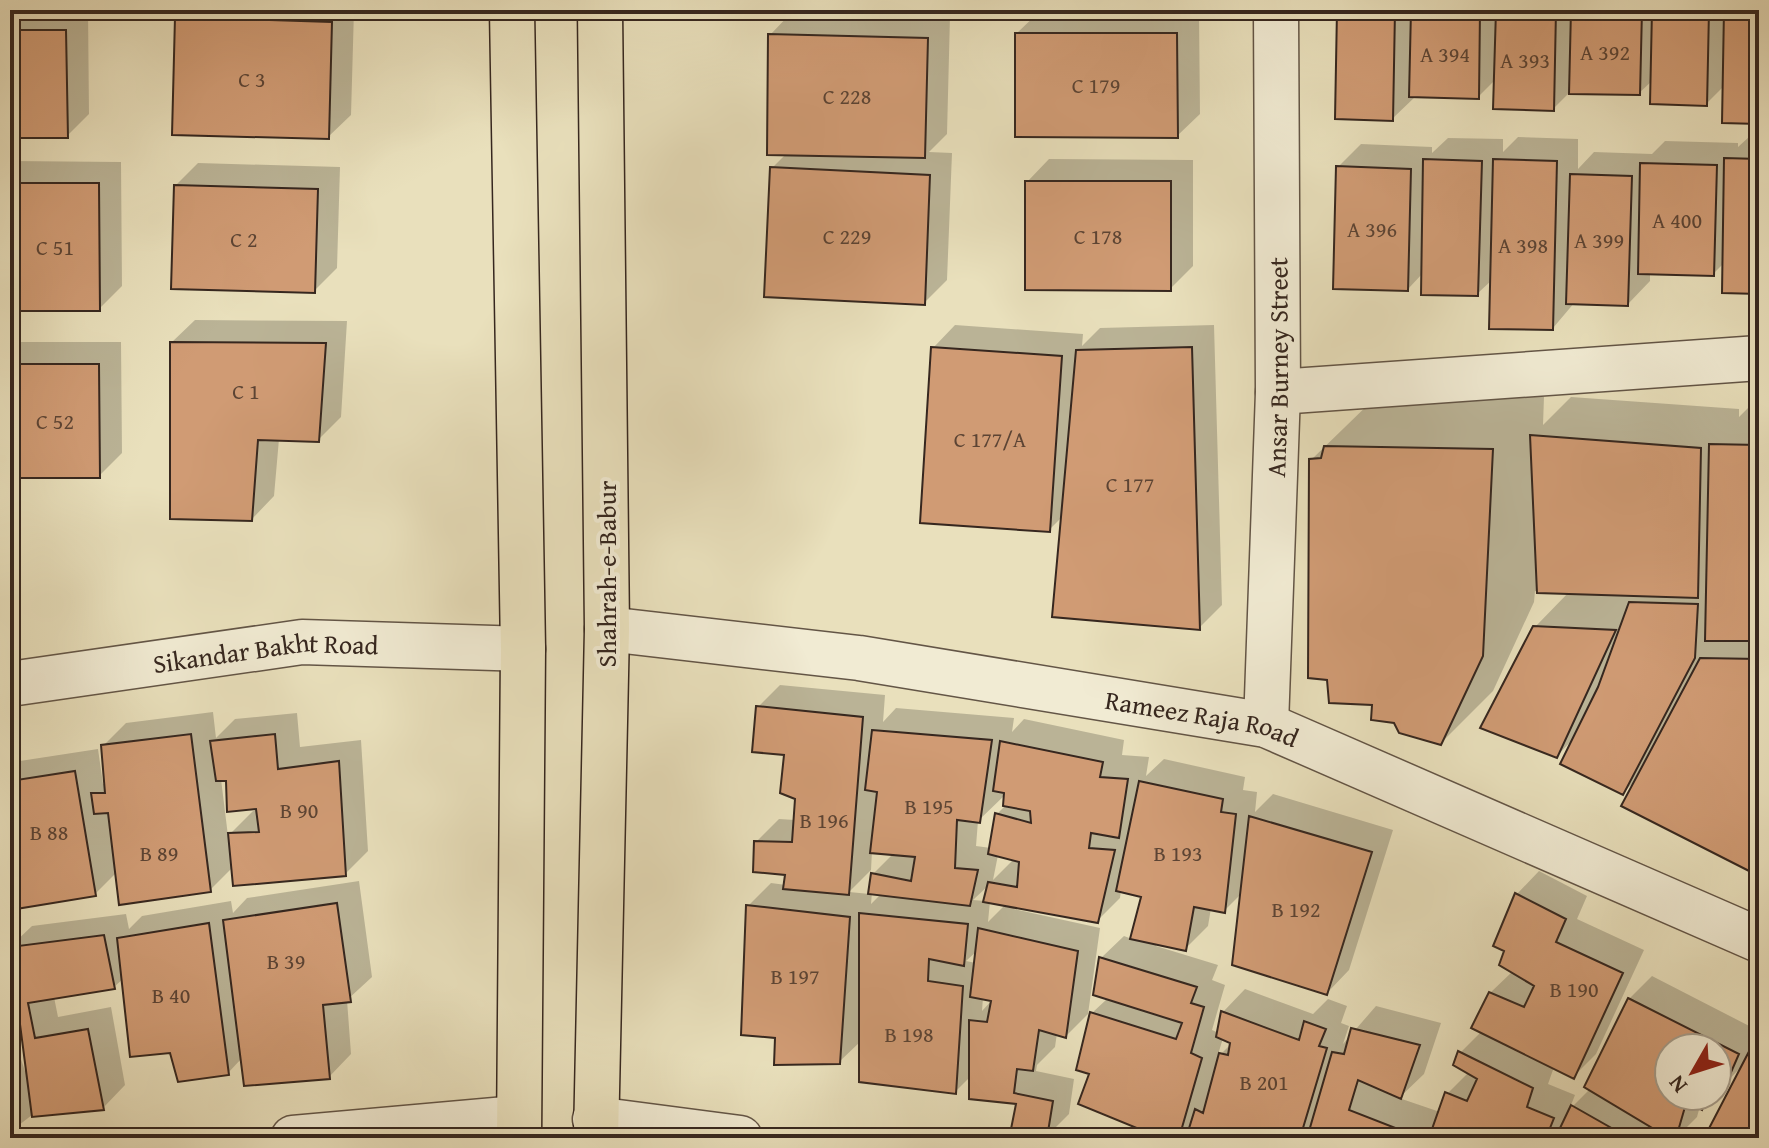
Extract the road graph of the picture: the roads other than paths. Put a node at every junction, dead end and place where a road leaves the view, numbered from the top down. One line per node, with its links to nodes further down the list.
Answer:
1 (512, 10): 7 (main road)
2 (600, 10): 6 (main road, Shahrah-e-Babur)
3 (1276, 10): 5 (street, Ansar Burney Street)
4 (1759, 358): 5 (street)
5 (1278, 392): 9 (street, Ansar Burney Street)
6 (607, 629): 9 (street, Rameez Raja Road); 12 (main road, Shahrah-e-Babur)
7 (523, 649): 8 (street, Sikandar Bakht Road); 11 (main road)
8 (10, 684)
9 (1266, 725): 10 (street, Rameez Raja Road)
10 (1759, 940)
11 (518, 1128): 13 (street)
12 (596, 1129): 14 (street)
13 (293, 1138)
14 (740, 1138)

